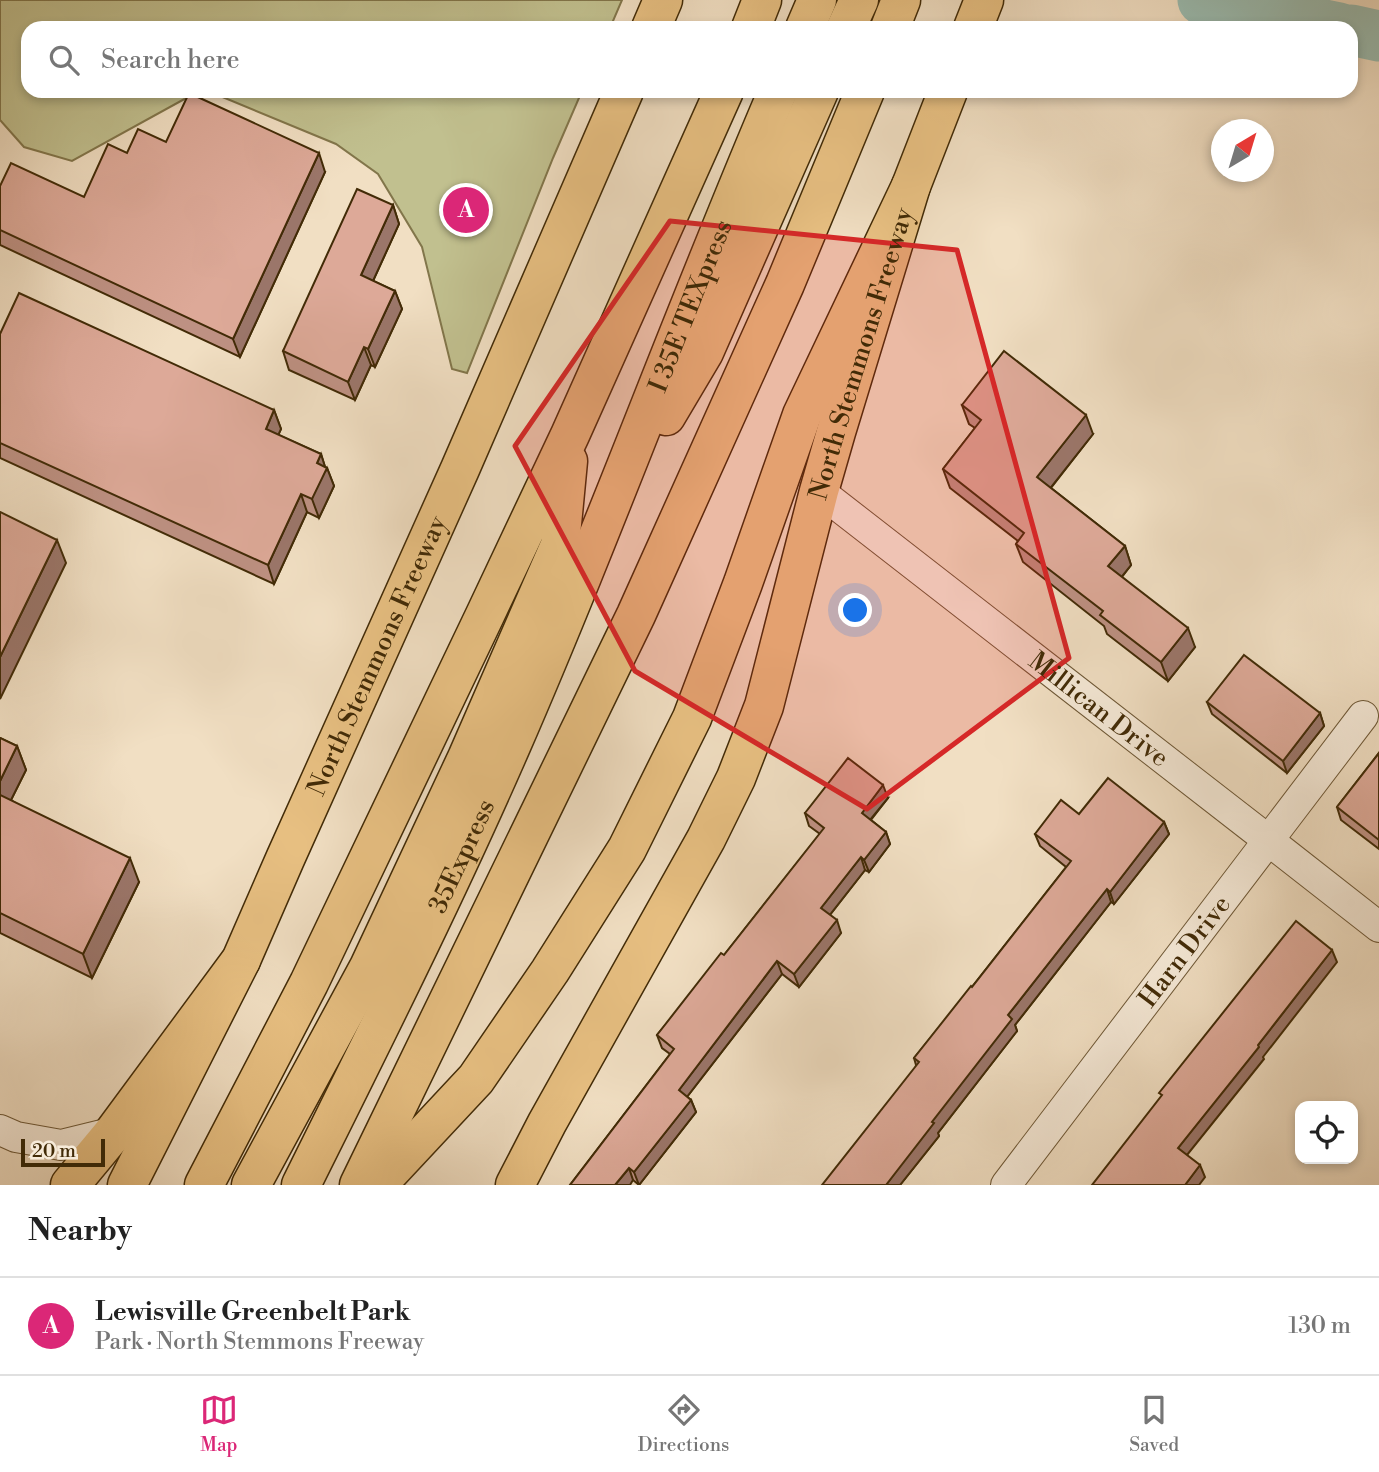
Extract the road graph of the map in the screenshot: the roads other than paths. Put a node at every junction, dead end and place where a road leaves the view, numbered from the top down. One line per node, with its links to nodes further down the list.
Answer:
1 (663, 0): 7 (main road)
2 (762, 0): 8 (main road)
3 (817, 0): 9 (main road)
4 (859, 0): 10 (main road)
5 (901, 0): 11 (main road)
6 (984, 0): 12 (main road)
7 (654, 21)
8 (754, 21)
9 (808, 21)
10 (849, 21)
11 (893, 21)
12 (976, 21)
13 (621, 98): 26 (main road, North Stemmons Freeway)
14 (721, 98): 20 (main road)
15 (775, 98): 22 (main road, I 35E TEXpress)
16 (816, 98): 22 (main road)
17 (862, 98): 34 (main road)
18 (945, 98): 19 (main road, North Stemmons Freeway)
19 (911, 186): 21 (main road, North Stemmons Freeway); 35 (main road)
20 (570, 435): 31 (main road); 32 (main road)
21 (818, 491): 24 (street, Millican Drive); 36 (main road, North Stemmons Freeway)
22 (604, 521): 33 (main road, 35Express)
23 (1363, 716): 24 (street, Harn Drive)
24 (1269, 839): 25 (street, Millican Drive); 37 (street, Harn Drive)
25 (1379, 927)
26 (241, 960): 28 (main road, North Stemmons Freeway); 30 (main road)
27 (0, 1130): 28 (street)
28 (114, 1132): 29 (main road, North Stemmons Freeway)
29 (70, 1185)
30 (127, 1185)
31 (204, 1185)
32 (251, 1185)
33 (302, 1185)
34 (359, 1185)
35 (377, 1185)
36 (515, 1185)
37 (1006, 1185)

